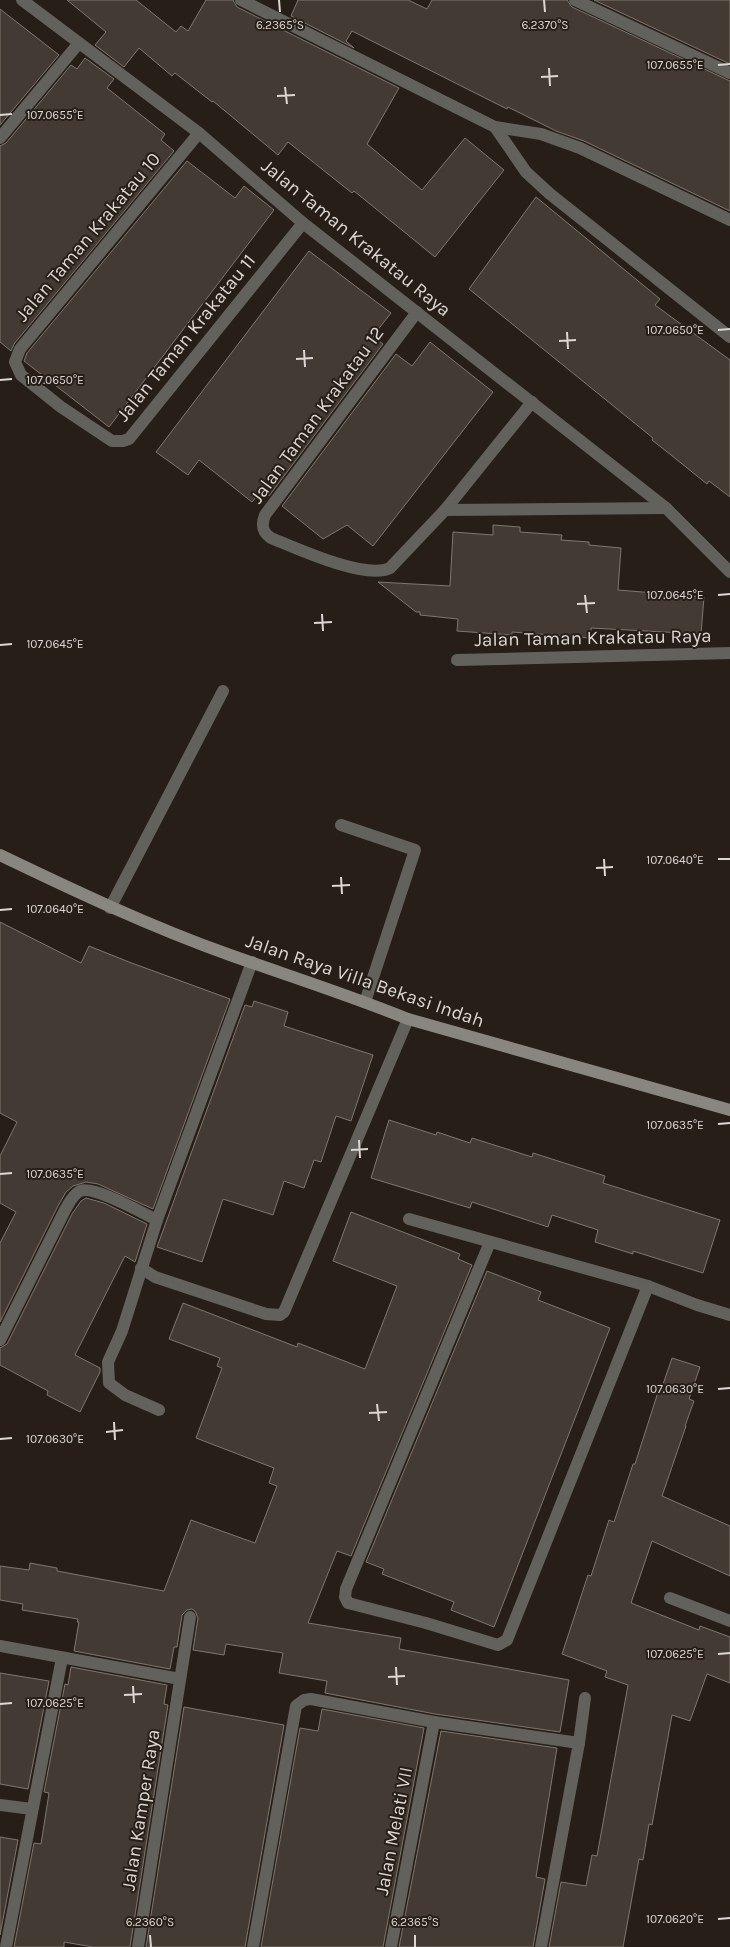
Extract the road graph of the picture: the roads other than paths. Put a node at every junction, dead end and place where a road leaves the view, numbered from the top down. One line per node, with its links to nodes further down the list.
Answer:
1 (22, 0): 4 (street, Jalan Taman Krakatau Raya)
2 (242, 0): 6 (street)
3 (575, 0): 5 (street)
4 (78, 43): 7 (street, Jalan Taman Krakatau Raya); 8 (street)
5 (730, 73)
6 (494, 127): 9 (street); 12 (street)
7 (199, 133): 10 (street, Jalan Taman Krakatau Raya); 14 (street, Jalan Taman Krakatau 10)
8 (0, 138)
9 (730, 220)
10 (303, 223): 11 (street, Jalan Taman Krakatau Raya); 14 (street, Jalan Taman Krakatau 11)
11 (417, 312): 13 (street, Jalan Taman Krakatau Raya); 16 (street, Jalan Taman Krakatau 12)
12 (730, 337)
13 (532, 402): 15 (street, Jalan Taman Krakatau Raya); 16 (street)
14 (61, 407)
15 (666, 508): 16 (street); 17 (street, Jalan Taman Krakatau Raya)
16 (445, 510)
17 (730, 572)
18 (730, 653): 19 (street, Jalan Taman Krakatau Raya)
19 (457, 660)
20 (223, 691): 23 (street)
21 (341, 825): 25 (street)
22 (0, 855): 23 (main road, Jalan Raya Villa Bekasi Indah)
23 (110, 908): 24 (main road, Jalan Raya Villa Bekasi Indah)
24 (252, 962): 25 (main road, Jalan Raya Villa Bekasi Indah); 29 (street)
25 (365, 1002): 26 (main road, Jalan Raya Villa Bekasi Indah)
26 (408, 1019): 27 (main road, Jalan Raya Villa Bekasi Indah); 31 (street)
27 (730, 1110)
28 (409, 1219): 30 (street)
29 (157, 1220): 31 (street); 34 (street)
30 (490, 1242): 32 (street); 32 (street)
31 (142, 1268): 35 (street)
32 (648, 1286): 33 (street)
33 (730, 1315)
34 (0, 1340)
35 (159, 1410)
36 (670, 1598): 38 (street)
37 (190, 1617): 41 (street, Jalan Kamper Raya)
38 (730, 1620)
39 (0, 1646): 40 (street)
40 (62, 1658): 41 (street); 46 (street)
41 (180, 1679): 48 (street, Jalan Kamper Raya)
42 (585, 1698): 44 (street)
43 (434, 1722): 44 (street); 49 (street); 50 (street, Jalan Melati VII)
44 (580, 1743): 51 (street)
45 (0, 1805): 46 (street)
46 (32, 1809): 47 (street)
47 (6, 1947)
48 (138, 1947)
49 (253, 1947)
50 (391, 1947)
51 (541, 1947)

